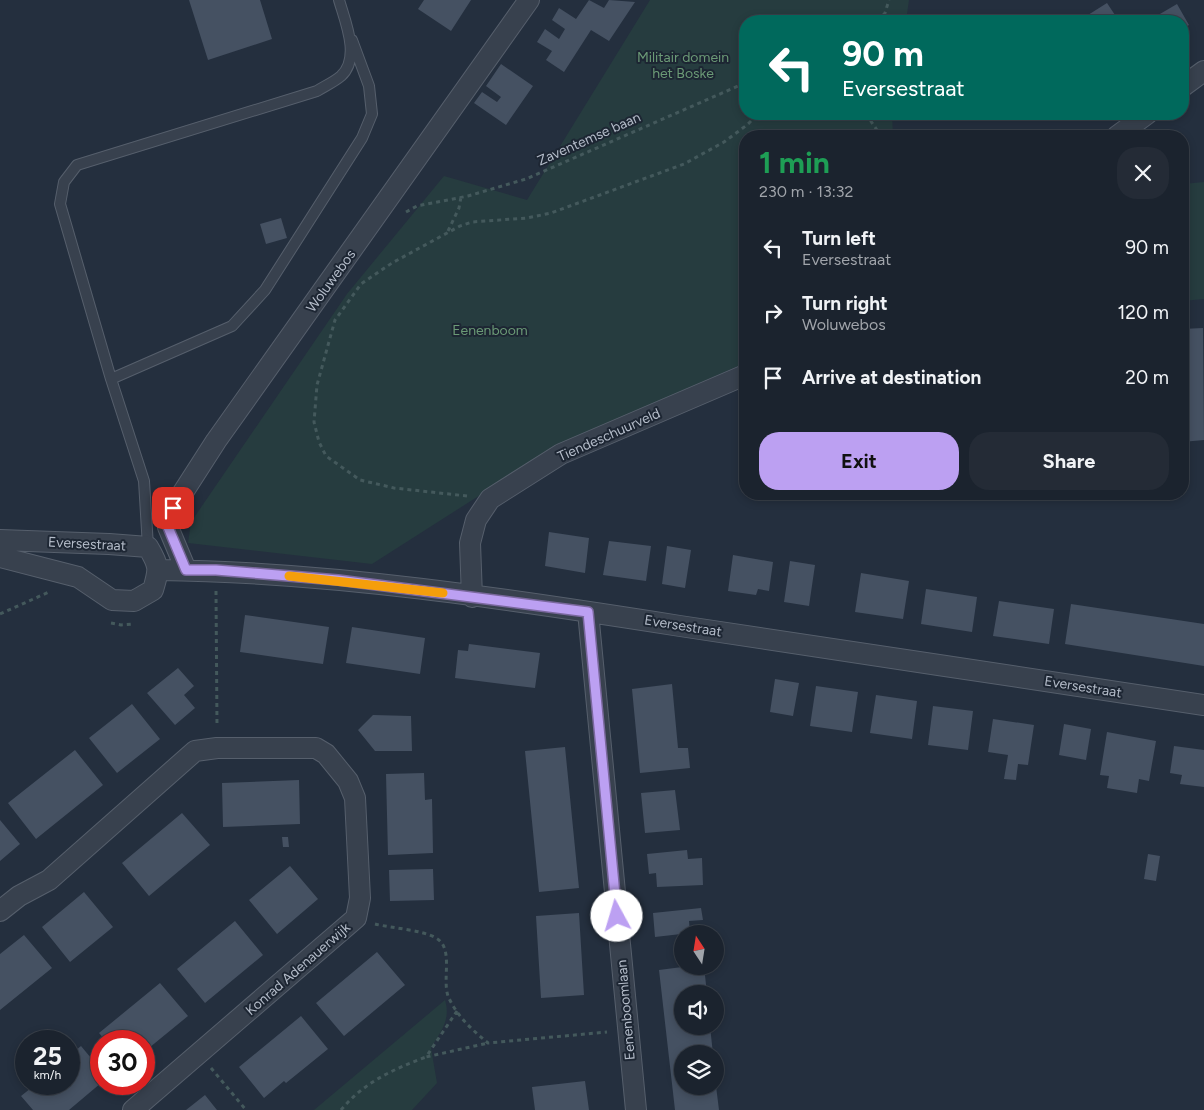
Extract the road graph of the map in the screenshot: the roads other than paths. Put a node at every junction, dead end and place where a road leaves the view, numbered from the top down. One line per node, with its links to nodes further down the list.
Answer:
1 (339, 0): 3 (lane)
2 (530, 0): 14 (street, Woluwebos)
3 (345, 20): 9 (lane); 9 (lane)
4 (1204, 71): 5 (street)
5 (1189, 82)
6 (1139, 120): 7 (street)
7 (1125, 130)
8 (739, 378): 15 (street, Tiendeschuurveld)
9 (111, 379): 11 (lane)
10 (0, 540): 11 (street, Eversestraat)
11 (148, 547): 13 (street)
12 (0, 557): 13 (street, Eversestraat)
13 (158, 570): 14 (street, Eversestraat)
14 (186, 570): 15 (street, Eversestraat)
15 (472, 597): 16 (street, Eversestraat)
16 (588, 612): 17 (street, Eversestraat); 20 (street, Eenenboomlaan)
17 (1204, 705)
18 (0, 911): 19 (street, Konrad Adenauerwijk)
19 (133, 1110)
20 (636, 1110)

